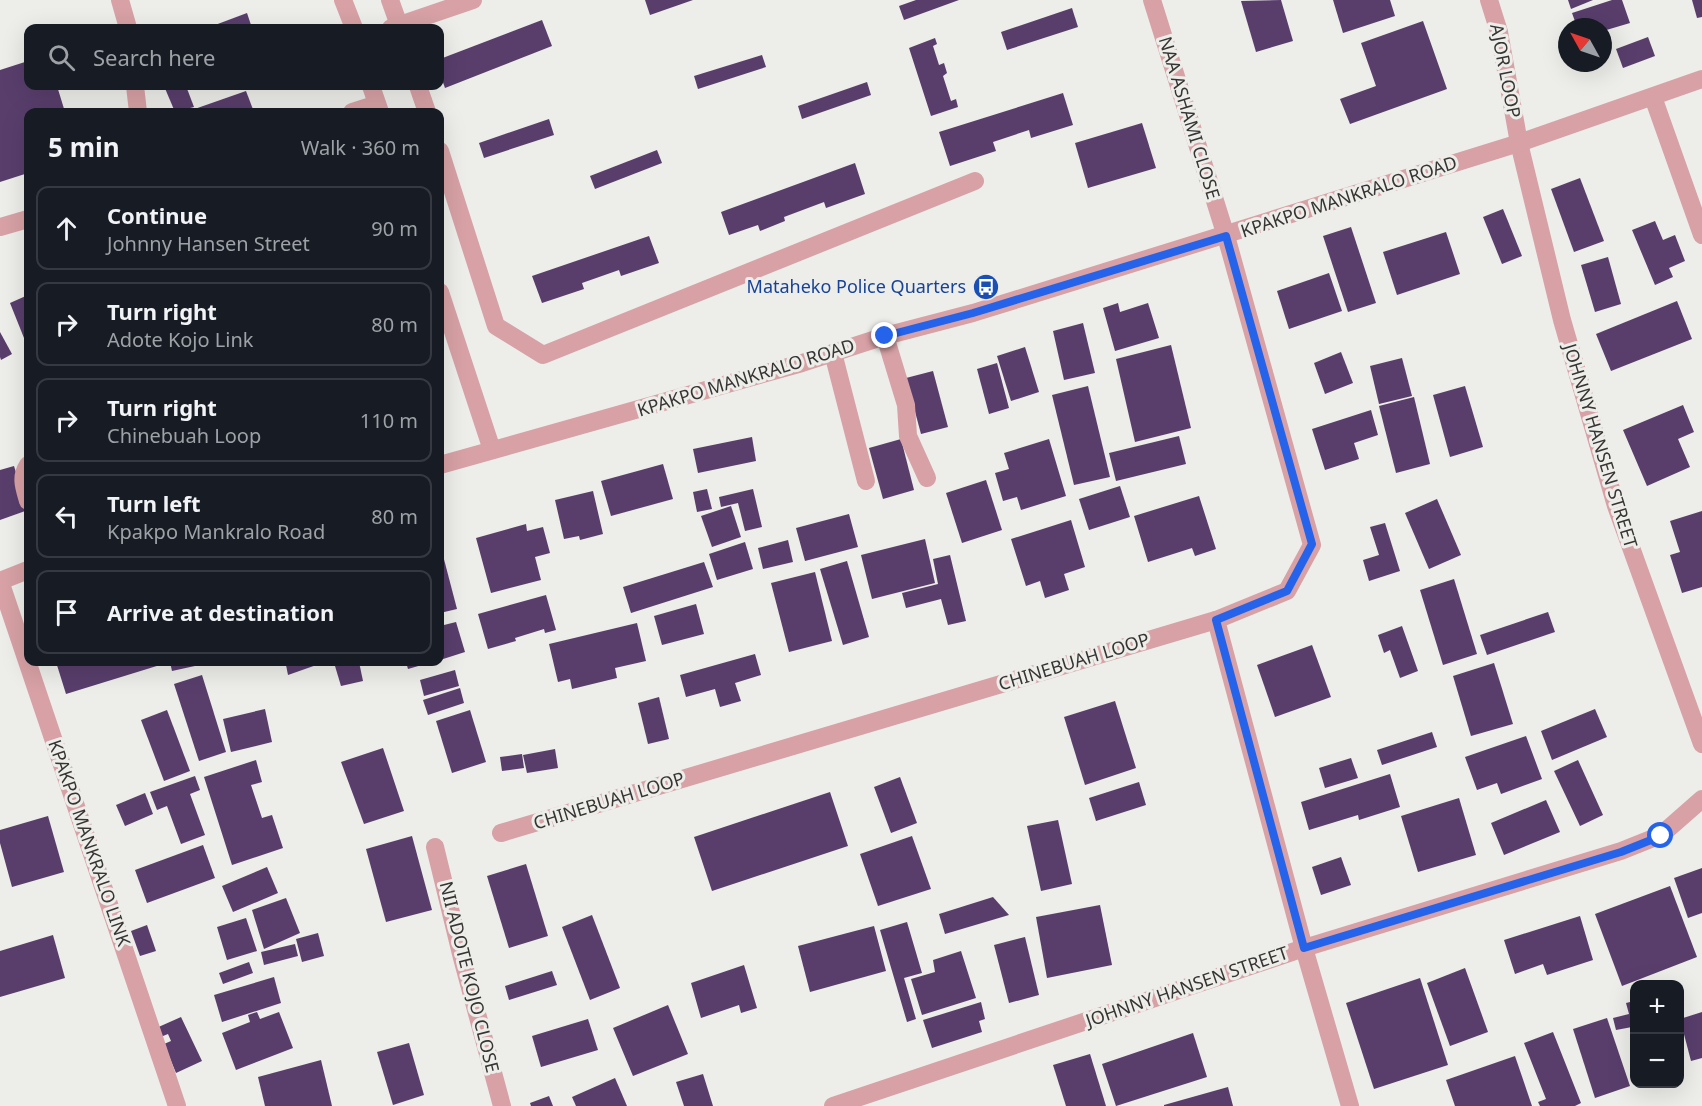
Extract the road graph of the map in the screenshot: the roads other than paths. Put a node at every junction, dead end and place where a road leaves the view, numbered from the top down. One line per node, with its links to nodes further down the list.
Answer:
1 (120, 0): 7 (street)
2 (343, 0): 8 (street)
3 (390, 0): 9 (street)
4 (473, 0): 10 (street)
5 (1152, 0): 24 (street, NAA ASHAMI CLOSE)
6 (1489, 0): 19 (street, AJOR LOOP)
7 (127, 24)
8 (352, 24)
9 (396, 24)
10 (408, 24)
11 (1702, 79): 15 (street, KPAKPO MANKRALO ROAD)
12 (135, 90): 16 (street)
13 (372, 90): 17 (street)
14 (419, 90): 18 (street)
15 (1653, 97): 19 (street, KPAKPO MANKRALO ROAD); 25 (street)
16 (138, 108)
17 (378, 108)
18 (426, 108)
19 (1519, 143): 24 (street, KPAKPO MANKRALO ROAD); 40 (street, JOHNNY HANSEN STREET)
20 (444, 164): 21 (street)
21 (975, 181)
22 (24, 220): 23 (street)
23 (0, 227)
24 (1226, 236): 27 (street, KPAKPO MANKRALO ROAD); 37 (street, CHINEBUAH LOOP)
25 (1702, 236)
26 (444, 304): 29 (street)
27 (885, 336): 28 (street, KPAKPO MANKRALO ROAD); 32 (street)
28 (833, 353): 29 (street, KPAKPO MANKRALO ROAD); 33 (street)
29 (492, 450): 30 (street, KPAKPO MANKRALO ROAD)
30 (444, 464)
31 (24, 471): 34 (street)
32 (927, 478)
33 (866, 481)
34 (24, 489)
35 (24, 572): 36 (street)
36 (0, 581): 38 (street, KPAKPO MANKRALO LINK)
37 (1216, 620): 42 (street, CHINEBUAH LOOP); 44 (street)
38 (24, 652)
39 (29, 666): 45 (street, KPAKPO MANKRALO LINK)
40 (1702, 744)
41 (1702, 798): 44 (street, JOHNNY HANSEN STREET)
42 (501, 833)
43 (435, 847): 46 (street, NII ADOTE KOJO CLOSE)
44 (1304, 948): 47 (street, JOHNNY HANSEN STREET); 48 (street)
45 (177, 1106)
46 (502, 1106)
47 (833, 1106)
48 (1350, 1106)

